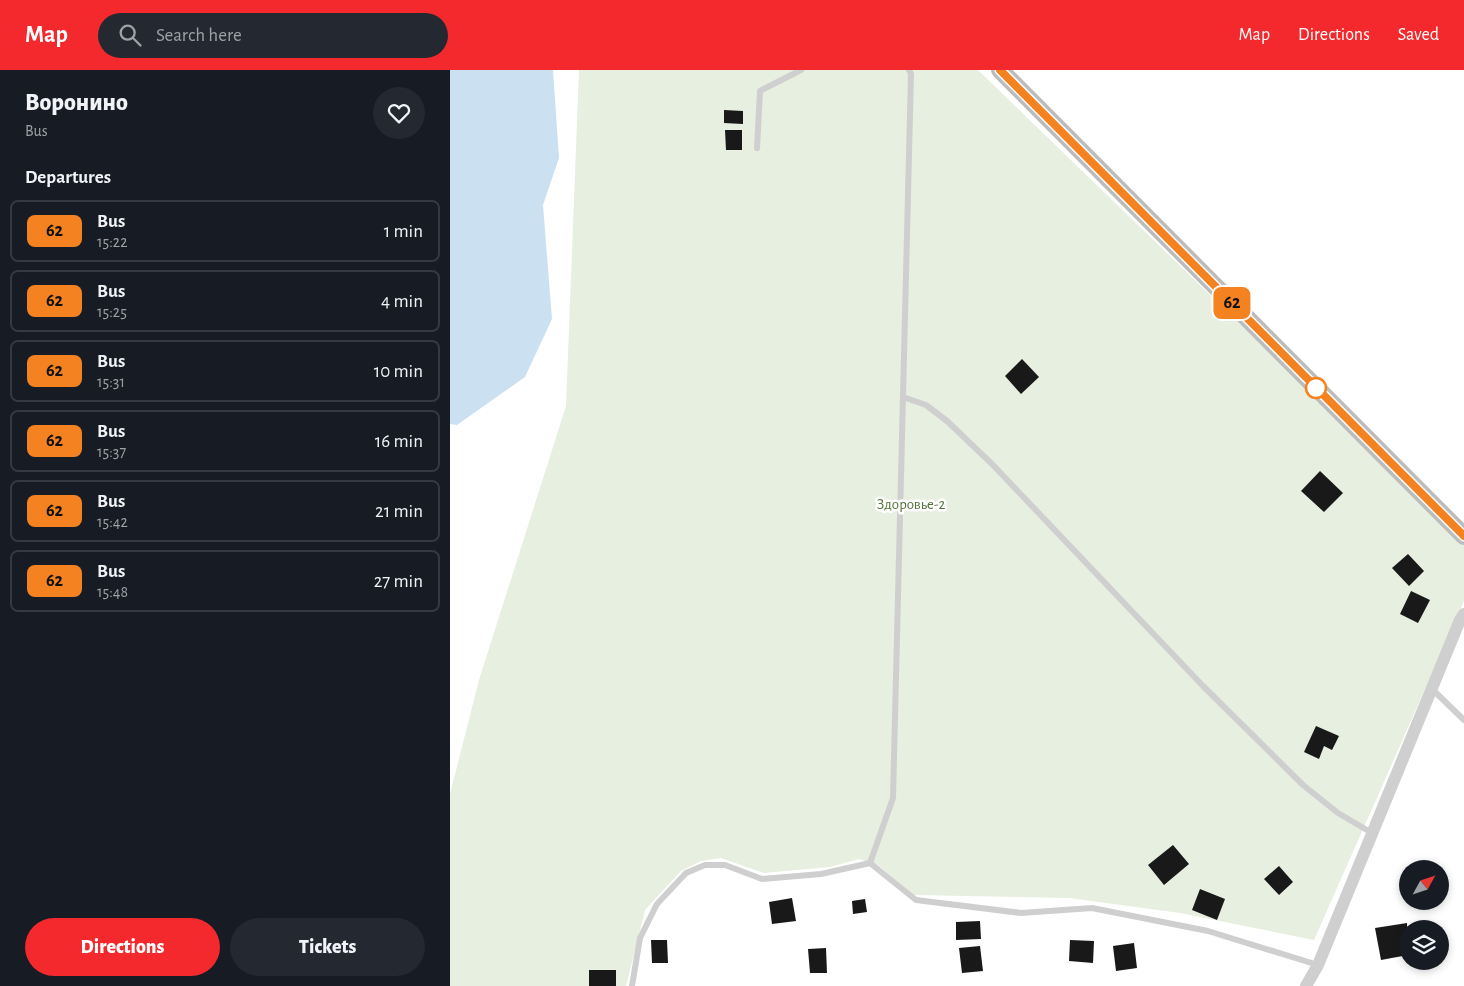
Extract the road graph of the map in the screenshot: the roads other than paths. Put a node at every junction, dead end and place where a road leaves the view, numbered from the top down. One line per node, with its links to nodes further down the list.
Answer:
1 (801, 70): 4 (lane)
2 (908, 70): 5 (lane)
3 (1000, 70): 6 (street)
4 (756, 148)
5 (903, 397): 10 (lane); 11 (lane)
6 (1464, 536)
7 (1464, 614): 8 (street)
8 (1431, 688): 9 (lane); 10 (street)
9 (1464, 720)
10 (1372, 833): 12 (street)
11 (870, 863): 12 (lane); 13 (lane)
12 (1318, 965): 14 (street)
13 (632, 986)
14 (1306, 986)

